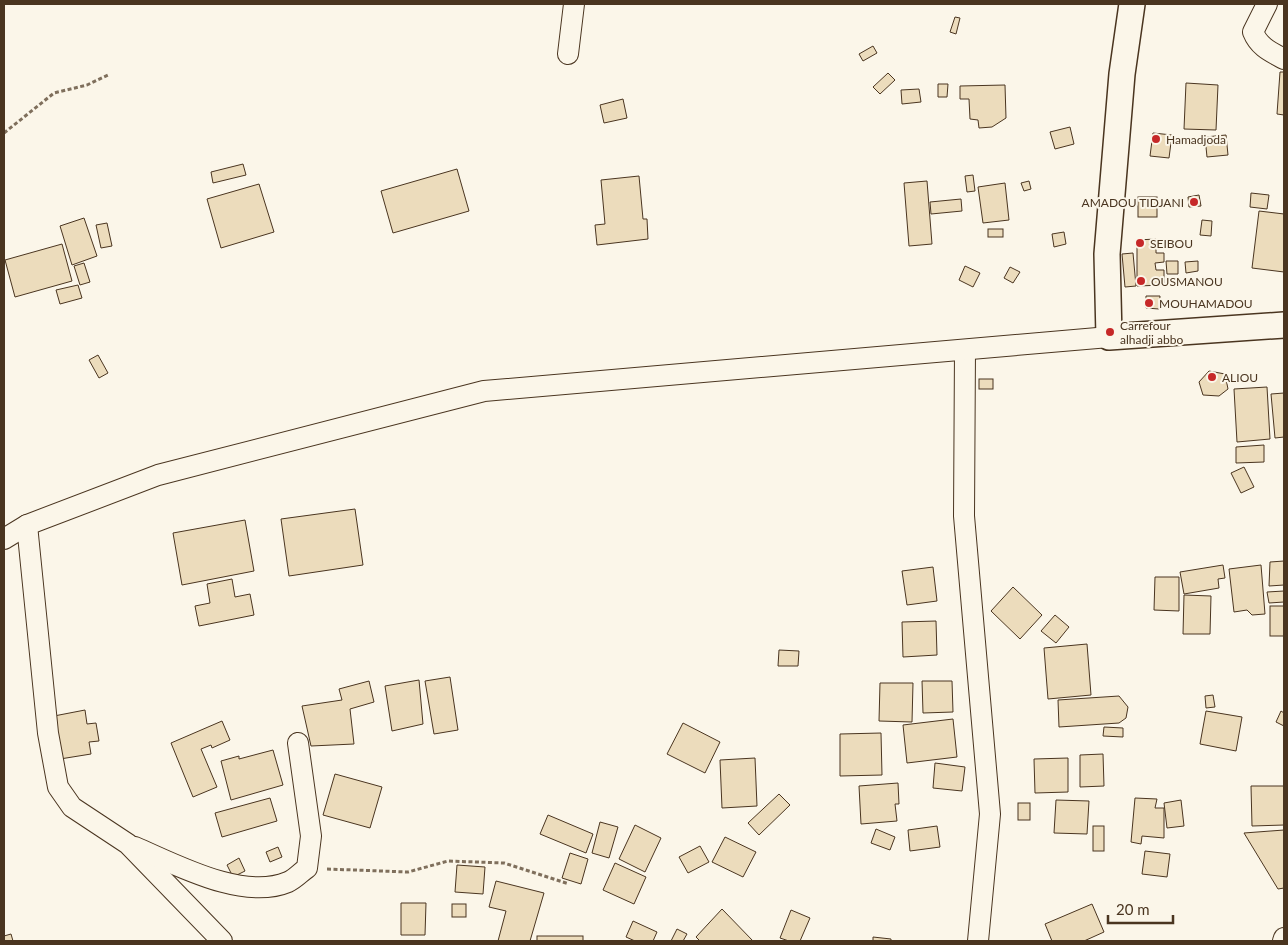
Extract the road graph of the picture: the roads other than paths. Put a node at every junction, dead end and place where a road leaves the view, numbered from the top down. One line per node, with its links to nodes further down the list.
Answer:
1 (574, 4): 4 (street)
2 (1132, 4): 7 (street)
3 (1267, 4): 5 (street)
4 (568, 54)
5 (1284, 59)
6 (1284, 325): 7 (street)
7 (1109, 337): 8 (street)
8 (965, 350): 9 (street); 14 (street)
9 (27, 526): 10 (street); 12 (street)
10 (4, 538)
11 (298, 743): 12 (street)
12 (128, 844): 13 (street)
13 (222, 941)
14 (978, 941)

